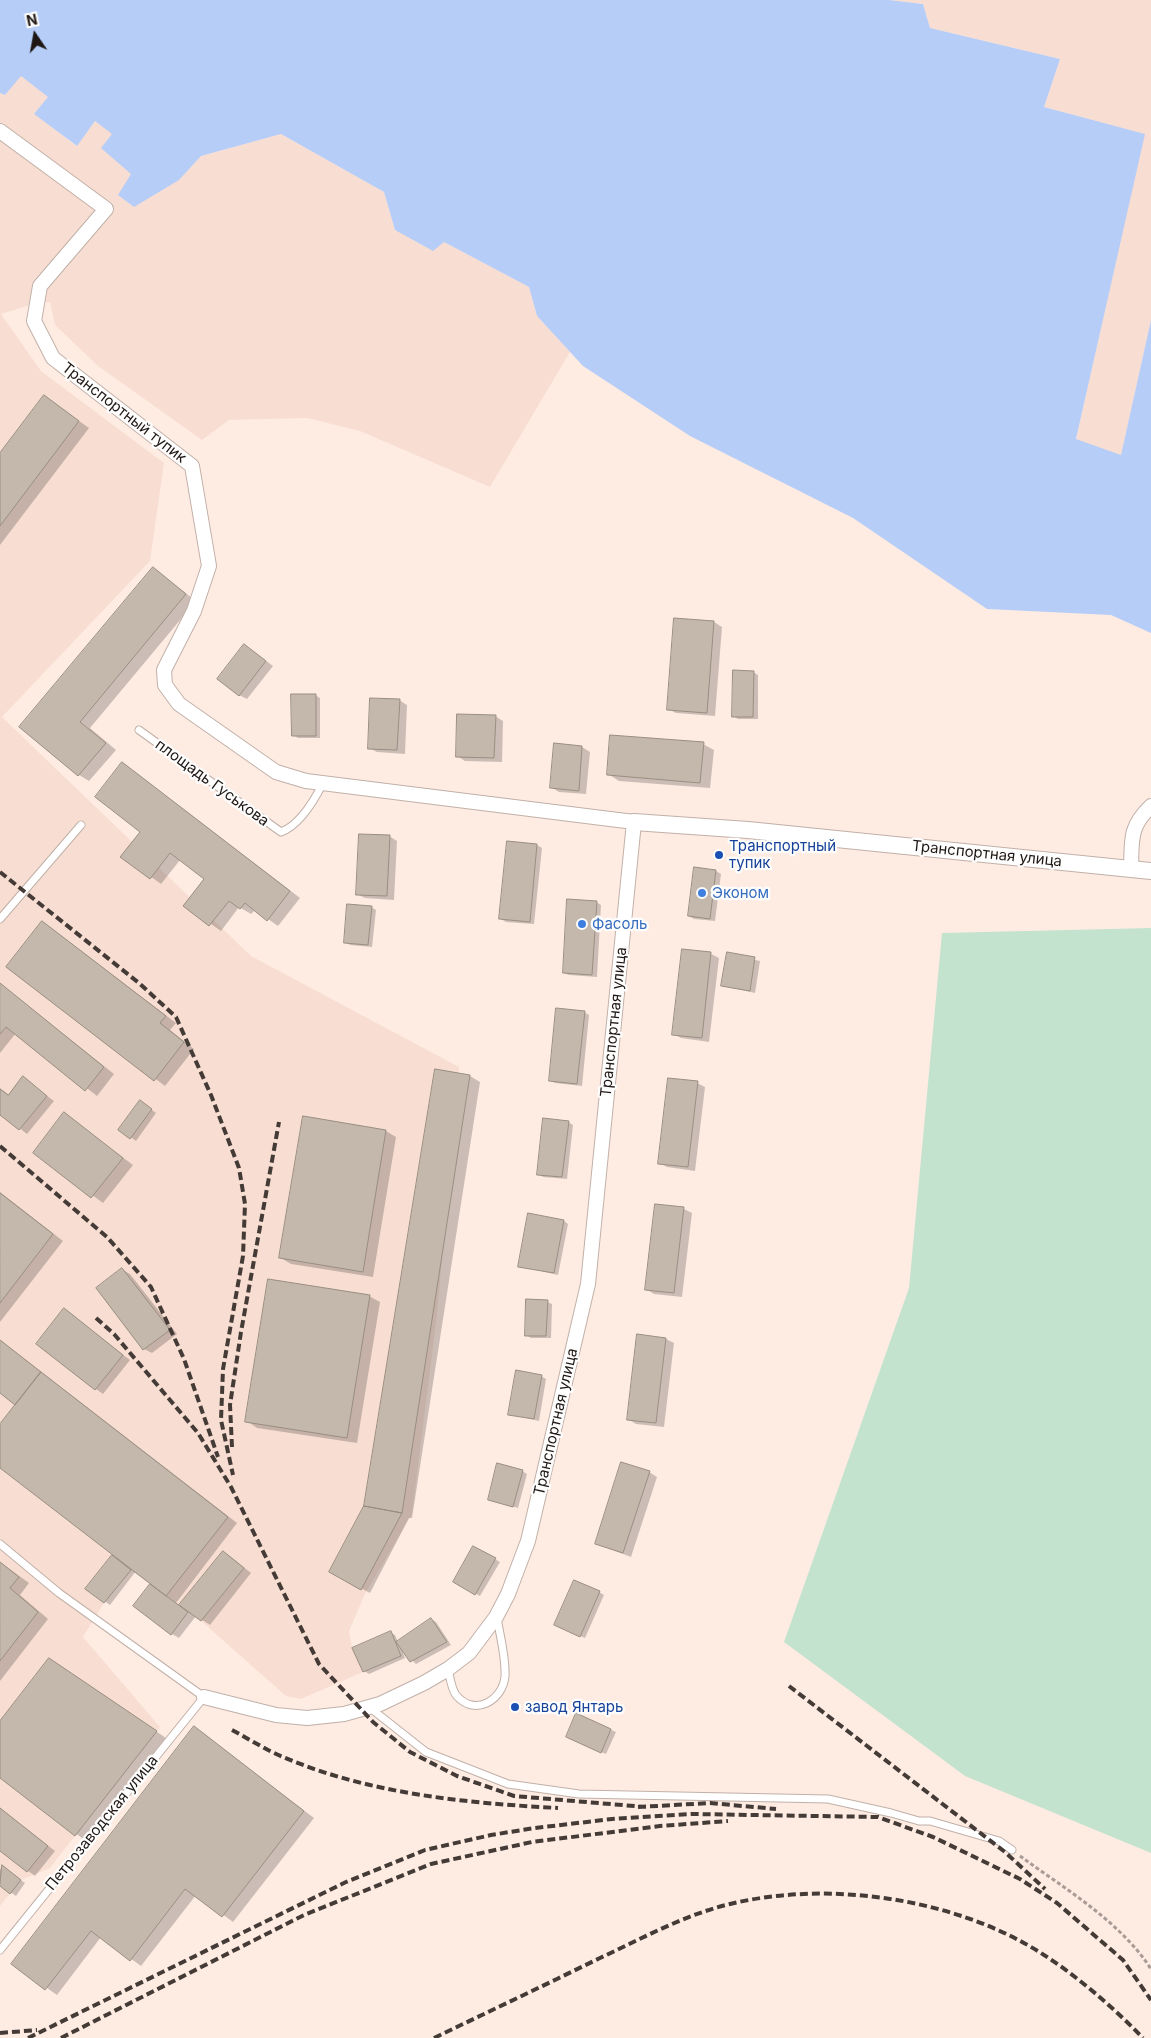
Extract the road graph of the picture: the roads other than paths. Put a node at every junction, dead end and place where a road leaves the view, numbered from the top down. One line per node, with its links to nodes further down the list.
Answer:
1 (0, 131): 3 (street, Транспортный тупик)
2 (139, 730): 3 (lane, площадь Гуськова)
3 (323, 783): 5 (street, Транспортный тупик)
4 (1151, 806): 7 (street)
5 (634, 822): 7 (street, Транспортная улица); 11 (street, Транспортная улица)
6 (81, 825): 9 (lane)
7 (1131, 868): 8 (street, Транспортная улица)
8 (1151, 871)
9 (0, 919)
10 (0, 1544): 13 (lane)
11 (496, 1617): 12 (street, Транспортная улица); 12 (lane)
12 (448, 1669): 14 (street)
13 (204, 1697): 14 (street); 16 (lane, Петрозаводская улица)
14 (369, 1708): 15 (lane)
15 (1012, 1850)
16 (0, 1950)

